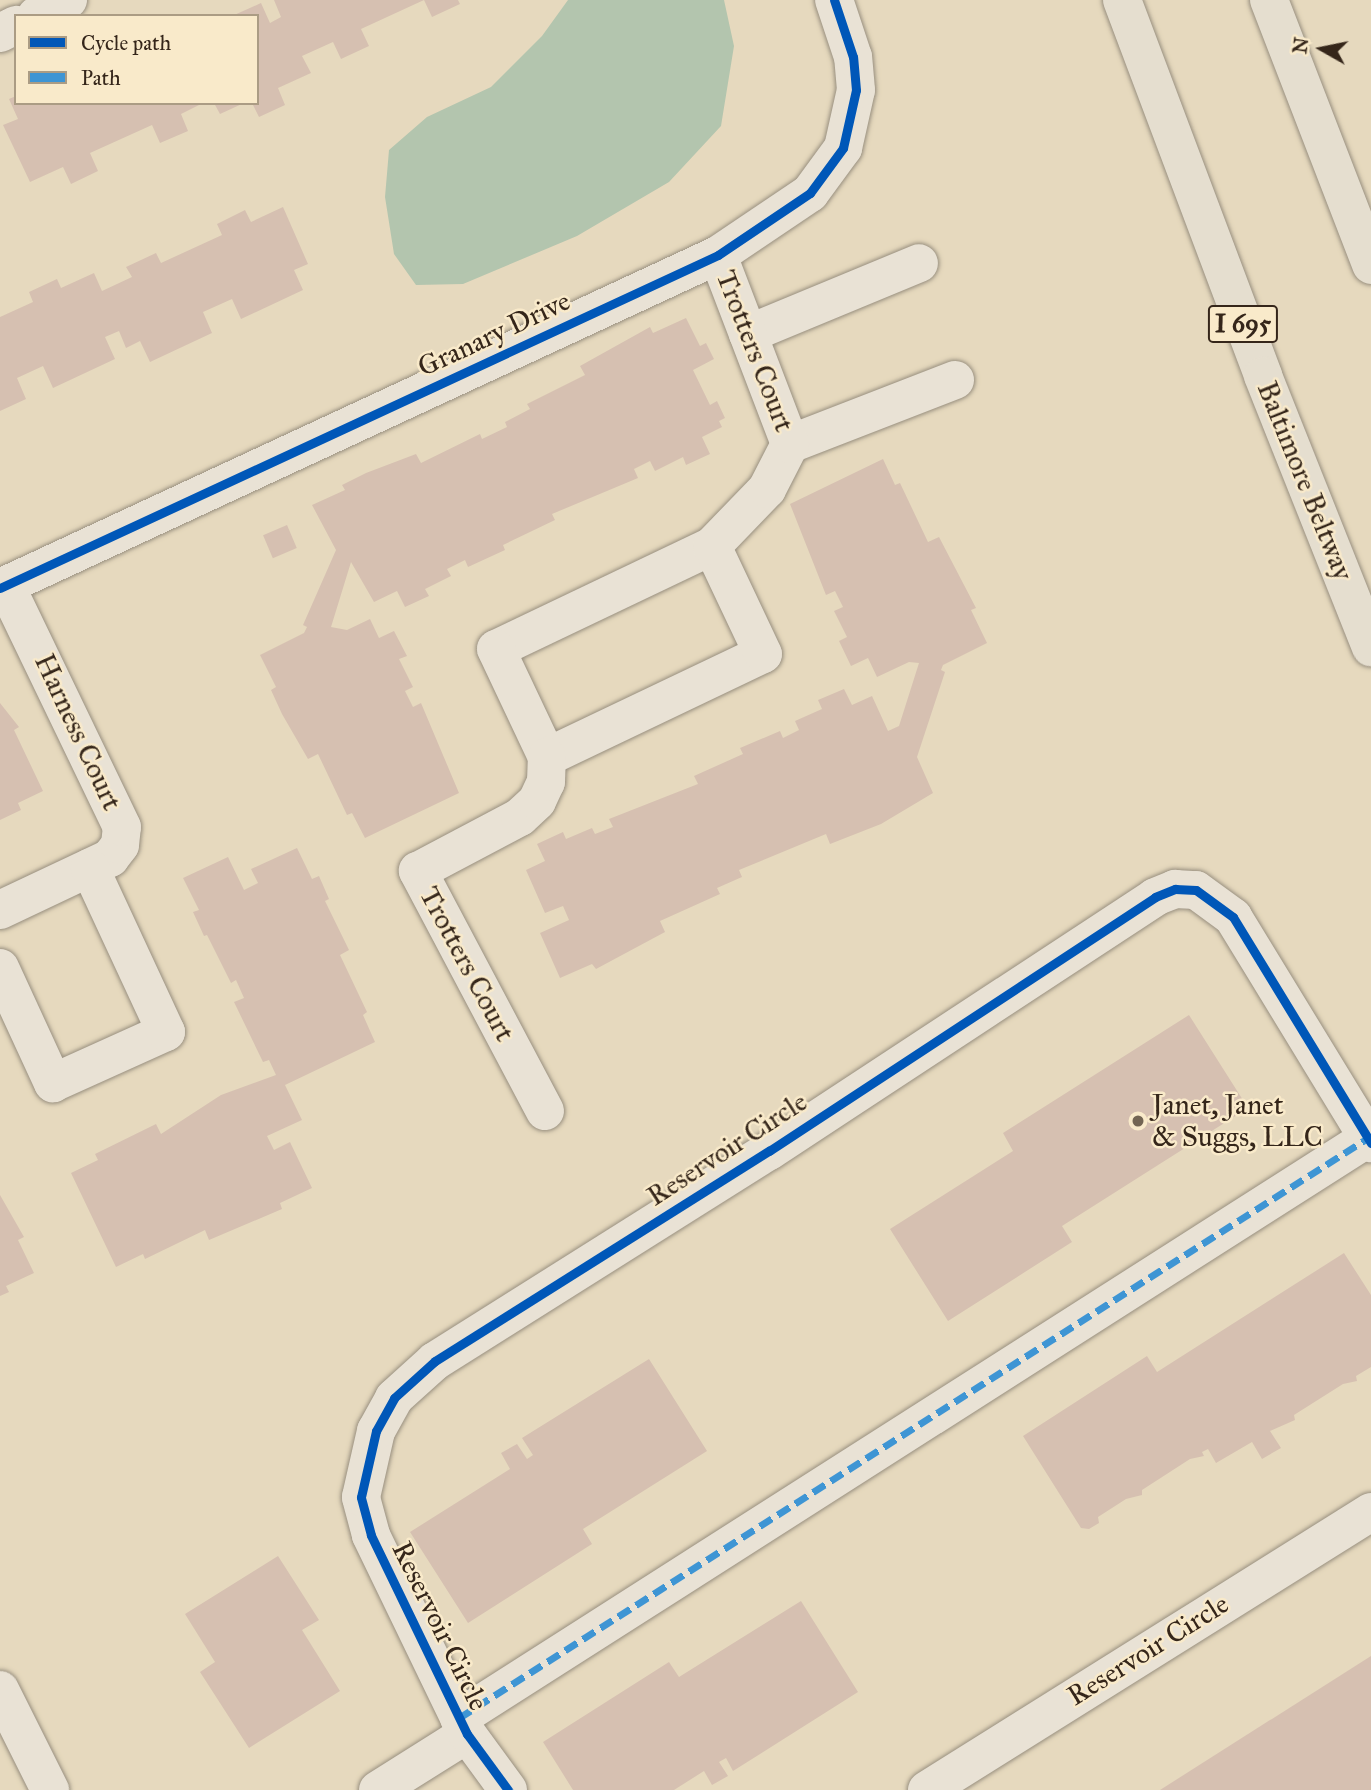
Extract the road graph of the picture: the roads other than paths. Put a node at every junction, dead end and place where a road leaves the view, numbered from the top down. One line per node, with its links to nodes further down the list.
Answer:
1 (68, 0): 5 (street)
2 (834, 0): 6 (street, Granary Drive)
3 (1122, 0): 14 (highway, Baltimore Beltway / I 695)
4 (1269, 0): 8 (highway)
5 (40, 14)
6 (718, 255): 9 (street, Trotters Court); 13 (street, Granary Drive)
7 (919, 263): 9 (street)
8 (1371, 265)
9 (748, 334): 11 (street, Trotters Court)
10 (956, 380): 11 (street)
11 (790, 444): 12 (street, Trotters Court)
12 (712, 546): 15 (street); 15 (street, Trotters Court)
13 (3, 587): 16 (street, Harness Court)
14 (1371, 647)
15 (547, 757): 19 (street, Trotters Court)
16 (90, 868): 17 (street, Harness Court); 18 (street)
17 (0, 910)
18 (0, 968)
19 (545, 1111)
20 (1369, 1140): 23 (street); 23 (street, Reservoir Circle)
21 (1371, 1513): 27 (street, Reservoir Circle)
22 (0, 1689): 24 (street)
23 (463, 1726): 25 (street, Reservoir Circle); 26 (street, Reservoir Circle)
24 (50, 1790)
25 (378, 1790)
26 (508, 1790)
27 (927, 1790)

